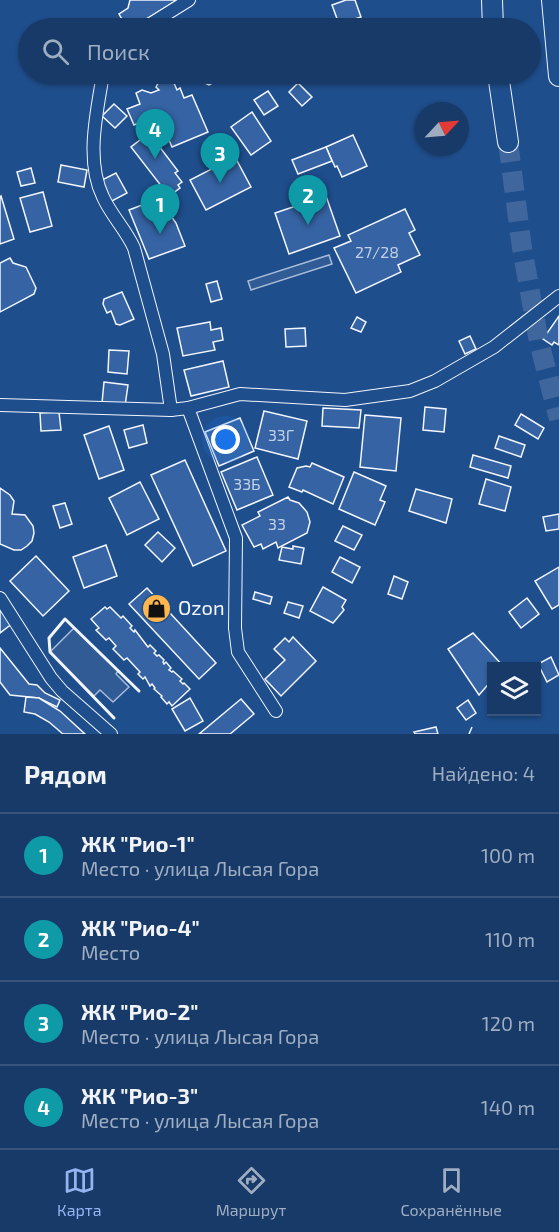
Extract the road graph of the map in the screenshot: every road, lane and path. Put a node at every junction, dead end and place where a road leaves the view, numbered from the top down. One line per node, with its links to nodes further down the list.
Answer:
1 (189, 0): 4 (street)
2 (492, 0): 5 (main road)
3 (552, 0): 6 (main road)
4 (160, 18)
5 (493, 18)
6 (559, 76)
7 (102, 84): 13 (street)
8 (499, 84): 9 (main road)
9 (508, 142)
10 (559, 296): 12 (street)
11 (0, 405): 13 (street)
12 (188, 408): 13 (street); 15 (street)
13 (171, 410)
14 (0, 598): 16 (street)
15 (276, 711)
16 (111, 734)

